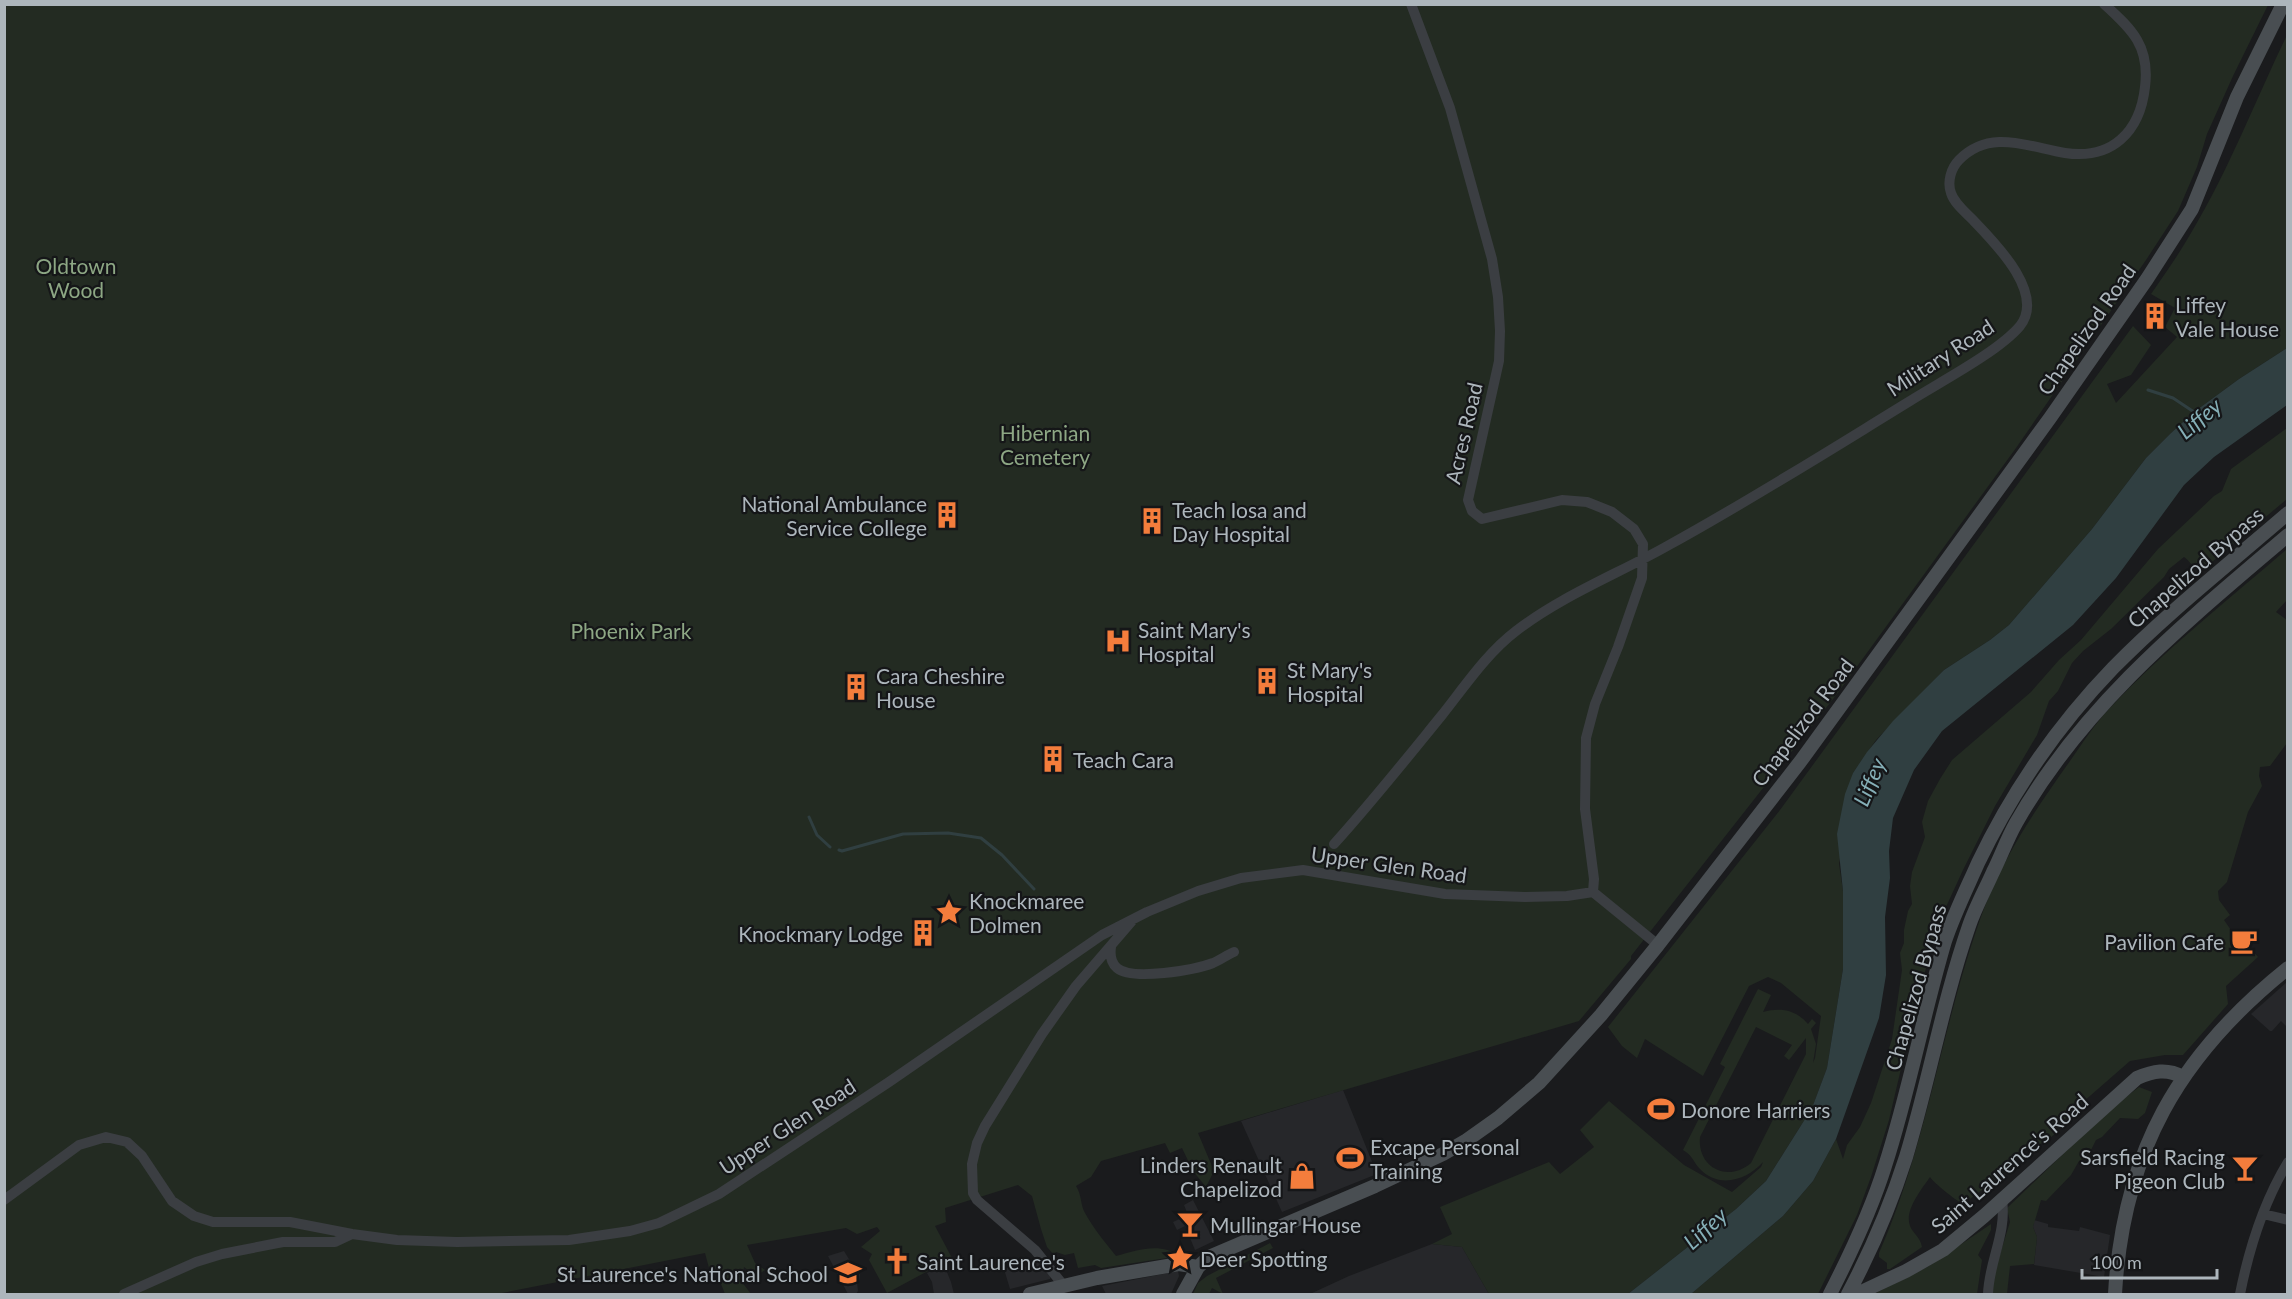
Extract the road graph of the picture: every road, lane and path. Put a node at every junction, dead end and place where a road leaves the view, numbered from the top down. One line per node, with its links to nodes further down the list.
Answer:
1 (1411, 4): 6 (street, Acres Road)
2 (2104, 4): 6 (street, Military Road)
3 (2283, 4): 10 (main road, Chapelizod Road)
4 (2288, 513): 26 (main road, Chapelizod Bypass)
5 (2288, 535): 27 (main road, Chapelizod Bypass)
6 (1644, 559): 7 (street); 8 (street, Acres Road)
7 (1334, 844)
8 (1593, 892): 9 (street, Upper Glen Road); 10 (street)
9 (1134, 918): 11 (street); 20 (street, Upper Glen Road)
10 (1658, 945): 21 (main road, Chapelizod Road)
11 (1111, 947): 12 (street); 22 (street)
12 (1234, 952)
13 (2288, 968): 14 (main road)
14 (2182, 1077): 17 (main road, Saint Laurence's Road); 29 (main road)
15 (2288, 1162): 18 (street)
16 (4, 1200): 20 (street, Upper Glen Road)
17 (2002, 1200): 27 (main road, Saint Laurence's Road); 28 (street)
18 (2263, 1214): 19 (street); 30 (street)
19 (2288, 1220)
20 (352, 1234): 23 (street)
21 (1198, 1267): 22 (main road); 25 (main road, Chapelizod Road)
22 (1064, 1286): 24 (main road)
23 (124, 1294)
24 (1030, 1294)
25 (1183, 1294)
26 (1830, 1294)
27 (1853, 1294)
28 (1988, 1294)
29 (2115, 1294)
30 (2240, 1294)

